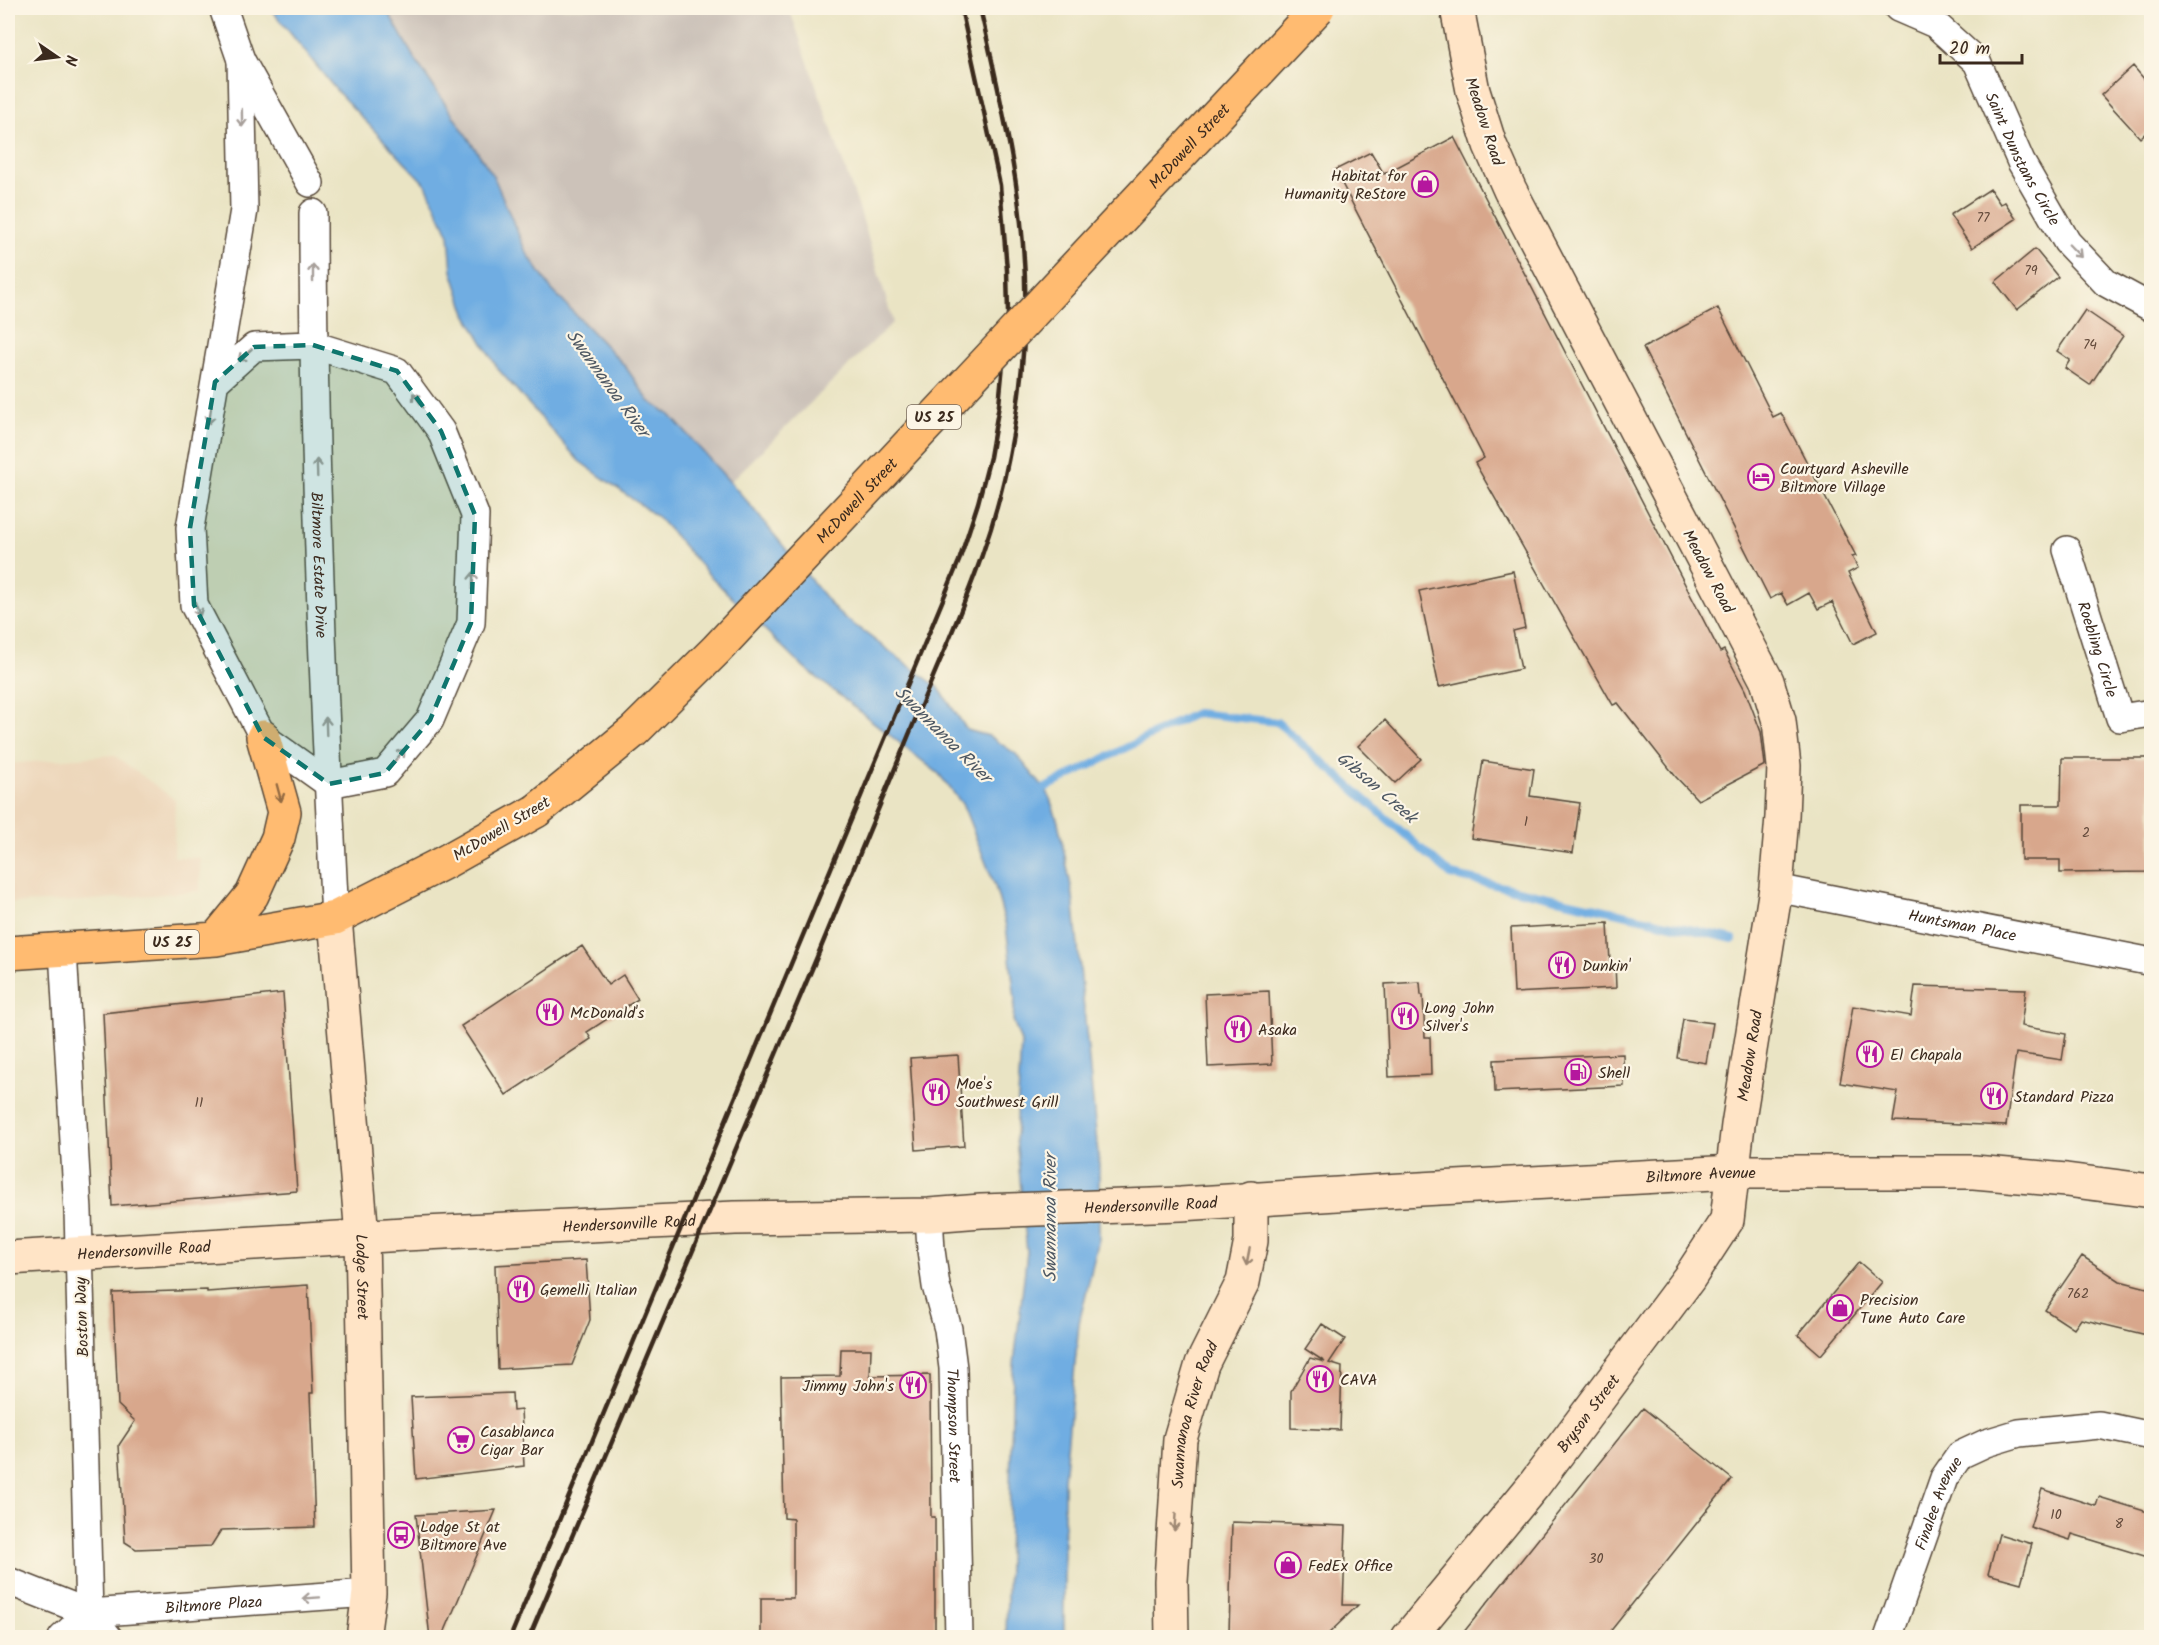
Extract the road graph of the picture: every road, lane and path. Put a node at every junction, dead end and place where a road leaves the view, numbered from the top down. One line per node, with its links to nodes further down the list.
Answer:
1 (223, 8): 5 (street)
2 (1318, 8): 16 (main road, McDowell Street / US 25, bridge)
3 (1457, 8): 15 (main road, Meadow Road)
4 (1898, 8): 8 (street, Saint Dunstans Circle, one-way to 8)
5 (241, 60): 6 (street); 10 (street, one-way to 10)
6 (310, 183)
7 (312, 213): 9 (street, Biltmore Estate Drive, one-way to 7)
8 (2151, 308)
9 (313, 345): 10 (street, one-way to 10); 14 (street, Biltmore Estate Drive, one-way to 9); 14 (street, one-way to 9)
10 (215, 382): 13 (street, one-way to 13)
11 (2067, 550): 12 (street, Roebling Circle)
12 (2151, 713)
13 (263, 737): 14 (street); 17 (main road, one-way to 17)
14 (328, 784): 16 (street, Biltmore Estate Drive)
15 (1776, 888): 20 (street, Huntsman Place); 21 (main road, Meadow Road)
16 (335, 918): 17 (main road, US 25); 25 (main road, Lodge Street)
17 (216, 939): 18 (main road, US 25)
18 (63, 950): 19 (main road, US 25); 26 (street, Boston Way)
19 (8, 953)
20 (2151, 962)
21 (1732, 1172): 22 (main road, Biltmore Avenue); 23 (main road, Biltmore Avenue); 37 (main road, Bryson Street)
22 (2151, 1191)
23 (1251, 1198): 24 (main road, Hendersonville Road); 36 (main road, Swannanoa River Road, one-way to 36)
24 (929, 1215): 25 (main road, Hendersonville Road); 35 (street, Thompson Street)
25 (362, 1236): 26 (main road, Hendersonville Road); 30 (main road, Lodge Street)
26 (79, 1254): 27 (main road, Hendersonville Road); 31 (street, Boston Way)
27 (8, 1258)
28 (2151, 1436): 38 (street, Finalee Avenue)
29 (8, 1581): 31 (street)
30 (369, 1593): 31 (street, Biltmore Plaza, one-way to 31); 34 (main road, Lodge Street)
31 (89, 1613): 32 (street); 33 (street)
32 (62, 1638)
33 (109, 1638)
34 (363, 1638)
35 (959, 1638)
36 (1172, 1638)
37 (1408, 1638)
38 (1888, 1638)

